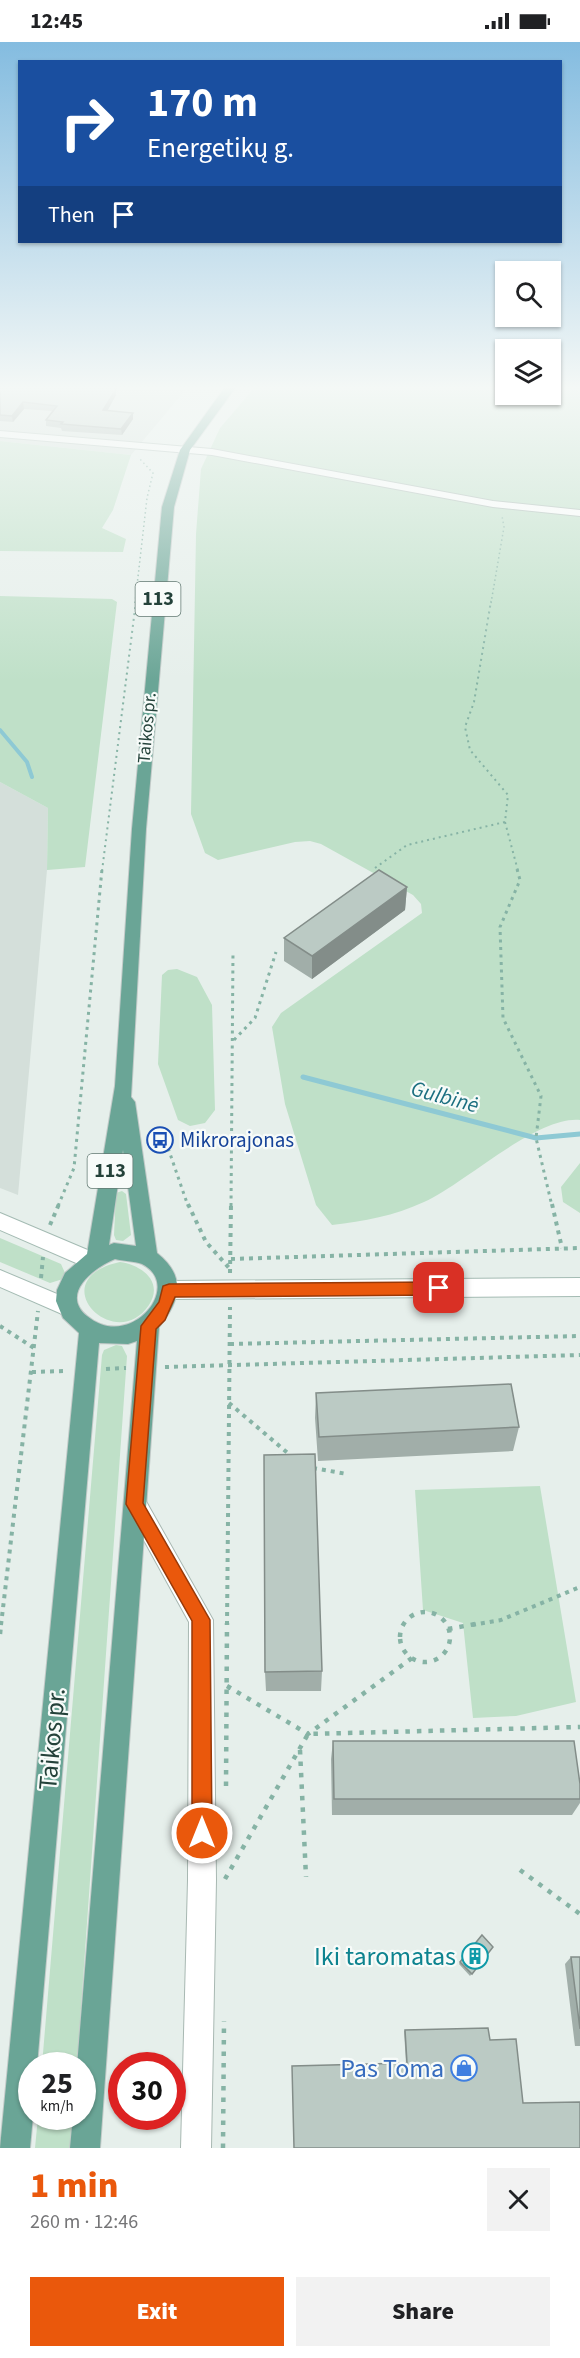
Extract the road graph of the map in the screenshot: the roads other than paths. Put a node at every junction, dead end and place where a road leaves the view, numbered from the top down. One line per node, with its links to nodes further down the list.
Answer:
1 (173, 485): 4 (main road, Taikos pr. / 113)
2 (394, 485): 3 (street)
3 (580, 513)
4 (124, 1086): 6 (main road, Taikos pr. / 113); 7 (main road, Taikos pr. / 113)
5 (0, 1221): 7 (street)
6 (147, 1256): 7 (main road); 10 (main road)
7 (94, 1258): 11 (main road)
8 (0, 1278): 11 (street)
9 (580, 1287): 10 (street)
10 (169, 1290): 12 (main road)
11 (69, 1308): 13 (main road)
12 (148, 1326): 13 (main road); 14 (main road)
13 (90, 1331): 15 (main road, Taikos pr.)
14 (135, 1504): 16 (main road); 17 (street)
15 (15, 2148)
16 (85, 2148)
17 (196, 2148)

